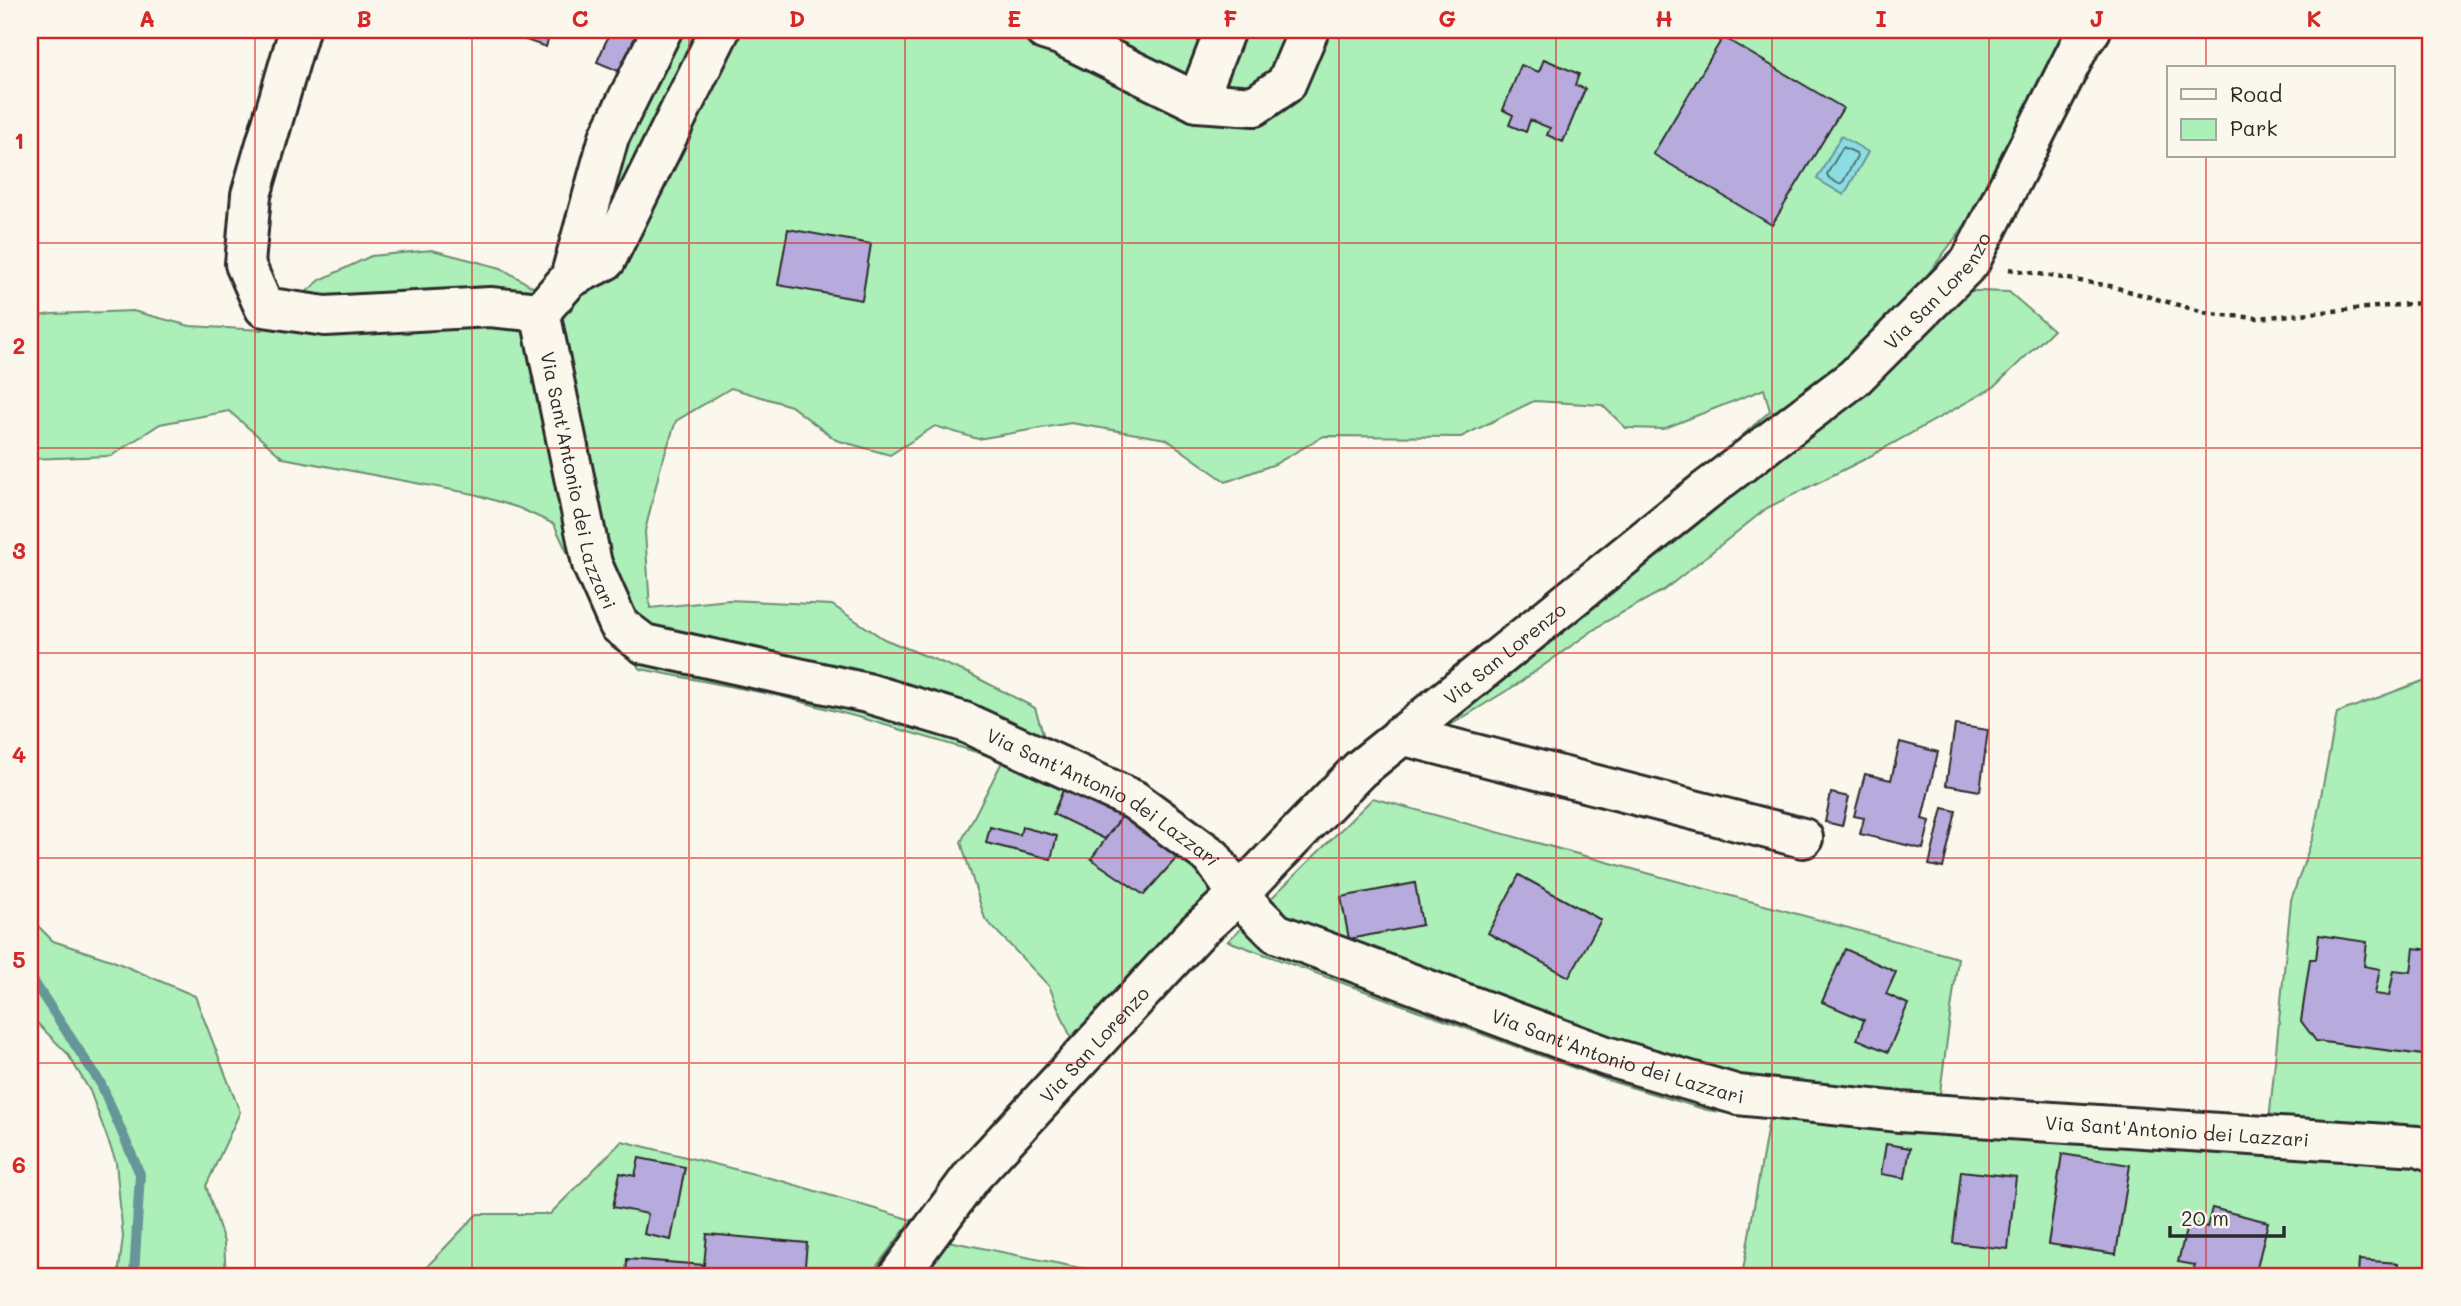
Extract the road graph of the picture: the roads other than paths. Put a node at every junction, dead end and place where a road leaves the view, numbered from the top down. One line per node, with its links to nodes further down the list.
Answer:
1 (299, 30): 10 (street)
2 (662, 30): 9 (street)
3 (720, 30): 9 (street)
4 (1225, 30): 8 (street)
5 (1308, 30): 8 (street)
6 (2091, 30): 11 (street, Via San Lorenzo)
7 (1055, 31): 8 (street)
8 (1197, 102)
9 (570, 278): 10 (street)
10 (540, 312): 13 (street, Via Sant'Antonio dei Lazzari)
11 (1401, 735): 12 (street); 13 (street, Via San Lorenzo)
12 (1803, 838)
13 (1238, 895): 14 (street, Via Sant'Antonio dei Lazzari); 15 (street, Via San Lorenzo)
14 (2431, 1152)
15 (898, 1276)

